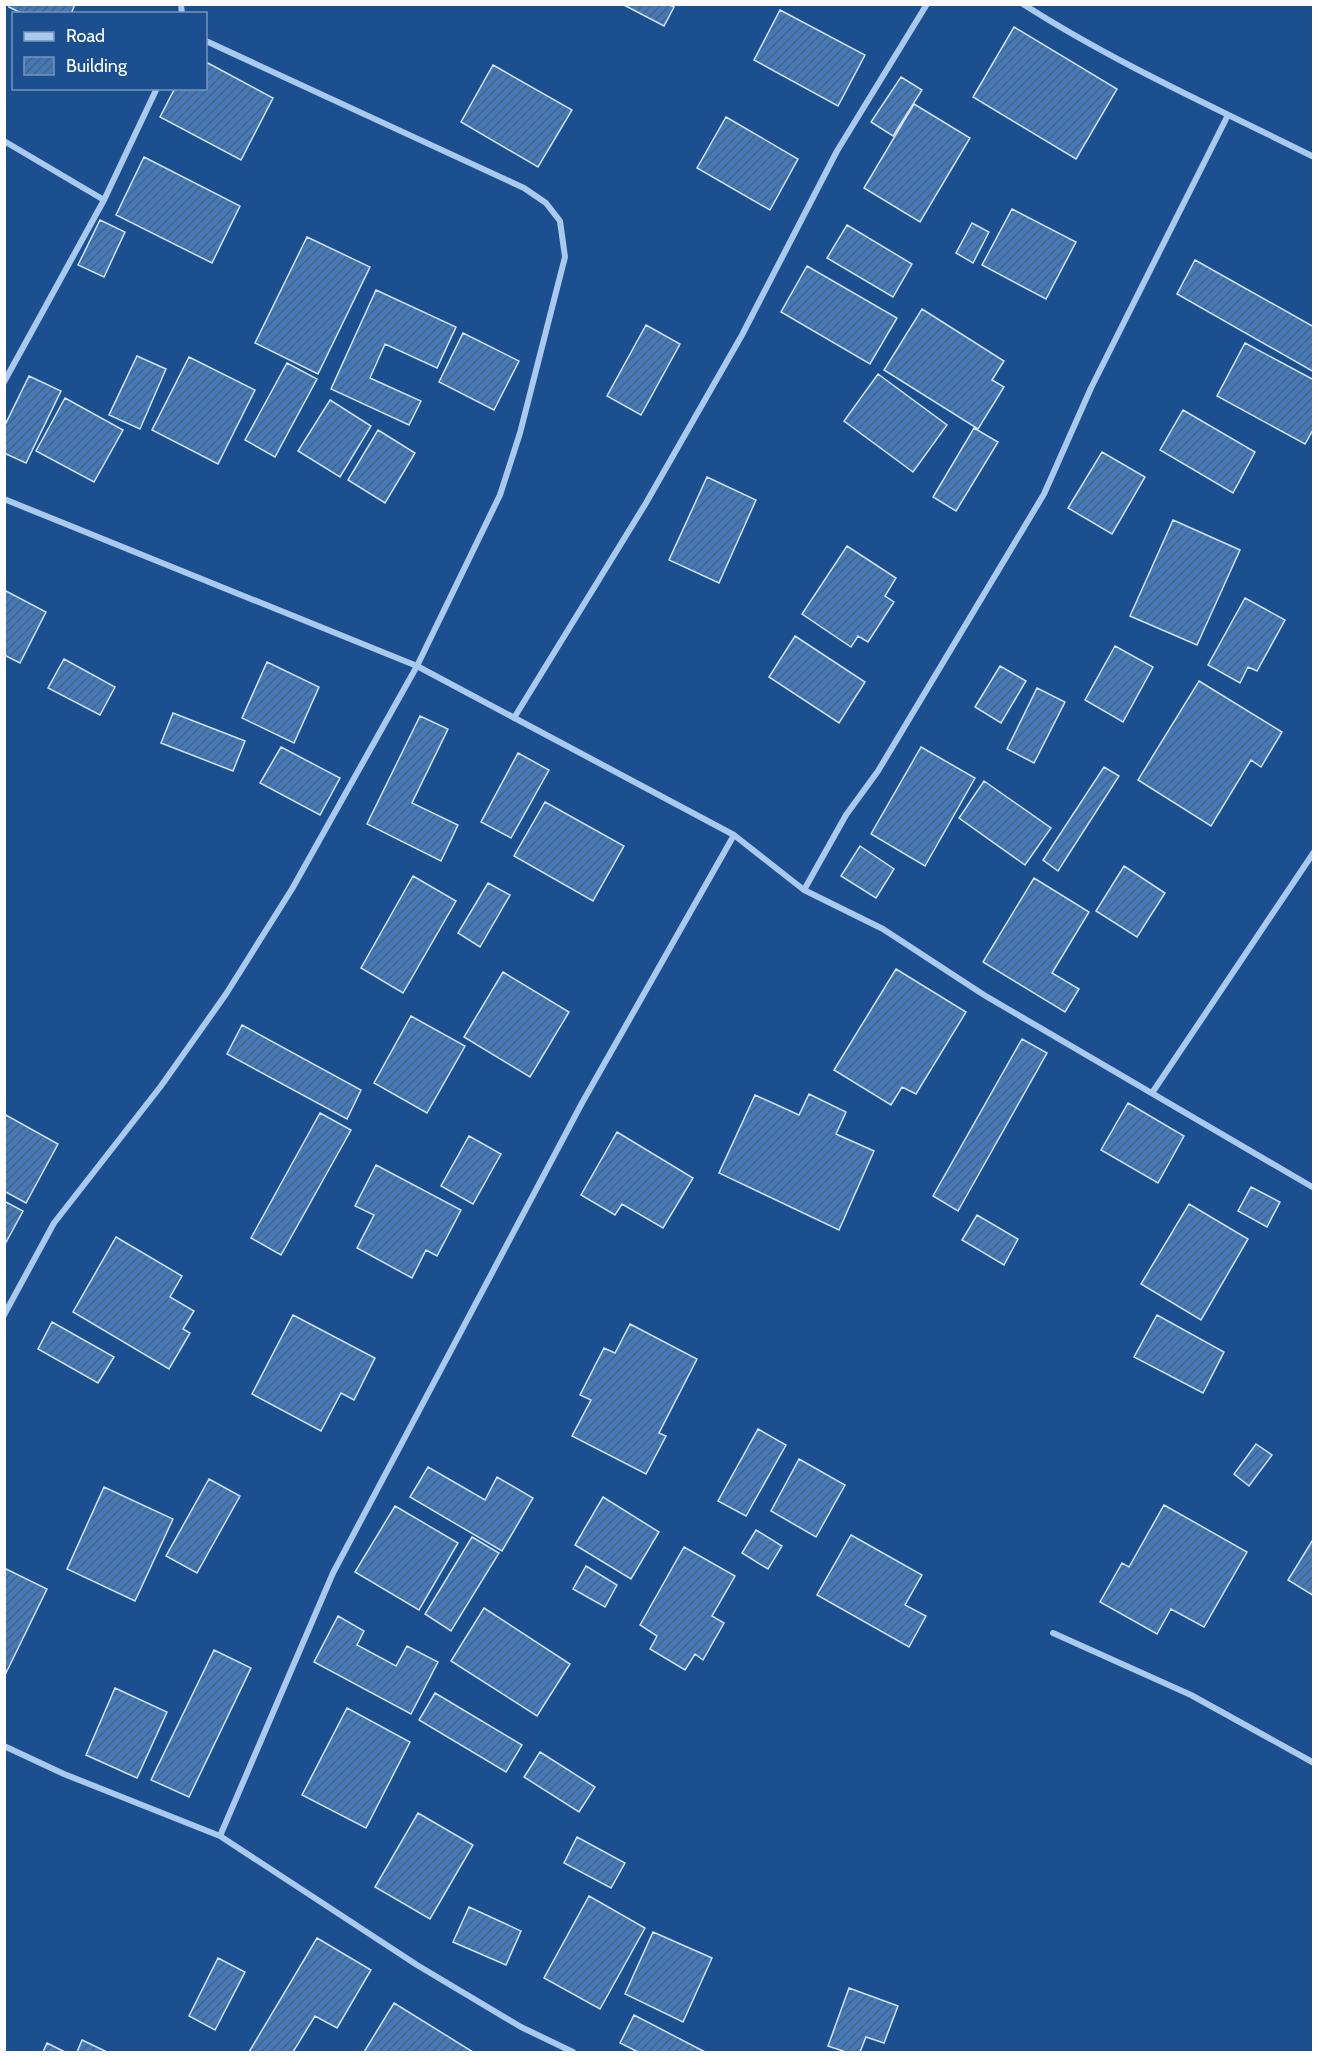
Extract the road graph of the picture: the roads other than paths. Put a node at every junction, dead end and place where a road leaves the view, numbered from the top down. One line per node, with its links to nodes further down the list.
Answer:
1 (927, 4): 12 (street)
2 (1023, 4): 5 (street)
3 (207, 40): 11 (street)
4 (156, 90): 8 (street)
5 (1227, 117): 7 (street); 15 (street)
6 (4, 141): 8 (street)
7 (1314, 157)
8 (104, 200): 9 (street)
9 (4, 382)
10 (4, 500): 11 (street)
11 (417, 666): 12 (street); 18 (street)
12 (514, 718): 13 (street)
13 (734, 835): 15 (street); 22 (street)
14 (1314, 852): 16 (street)
15 (804, 890): 16 (street)
16 (1152, 1093): 17 (street)
17 (1314, 1188)
18 (4, 1315)
19 (1053, 1633): 21 (street)
20 (4, 1746): 22 (street)
21 (1314, 1763)
22 (220, 1836): 23 (street)
23 (573, 2052)

